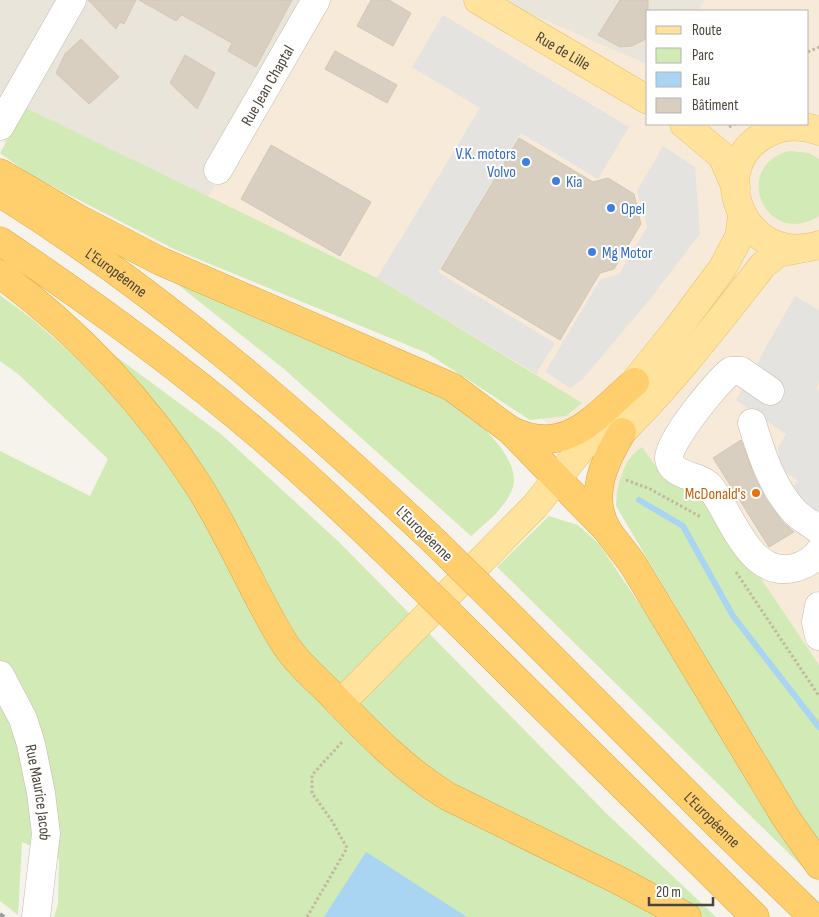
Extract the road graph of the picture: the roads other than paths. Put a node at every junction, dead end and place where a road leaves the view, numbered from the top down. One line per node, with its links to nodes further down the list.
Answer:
1 (72, 0): 7 (street)
2 (316, 0): 10 (street, Rue Jean Chaptal)
3 (478, 0): 4 (main road, Rue de Lille)
4 (646, 99)
5 (685, 125): 12 (main road)
6 (699, 125): 9 (main road)
7 (0, 126)
8 (819, 131): 9 (main road)
9 (761, 138): 12 (main road)
10 (218, 170)
11 (9, 188): 20 (highway); 34 (highway, L'Européenne, bridge)
12 (736, 188): 13 (main road)
13 (742, 216): 15 (main road); 17 (main road)
14 (0, 241): 33 (highway, bridge)
15 (809, 247): 21 (main road)
16 (0, 274): 29 (highway)
17 (635, 382): 20 (highway); 22 (main road)
18 (770, 391): 25 (street)
19 (752, 422): 24 (street)
20 (510, 430): 22 (highway)
21 (622, 432): 22 (main road); 23 (highway)
22 (561, 481): 23 (highway); 29 (main road)
23 (607, 530): 30 (highway)
24 (819, 530)
25 (819, 552)
26 (819, 606): 27 (street)
27 (819, 636)
28 (0, 675): 31 (street, Rue Maurice Jacob)
29 (340, 704): 32 (highway)
30 (819, 865)
31 (36, 917)
32 (687, 917)
33 (755, 917)
34 (813, 917)

